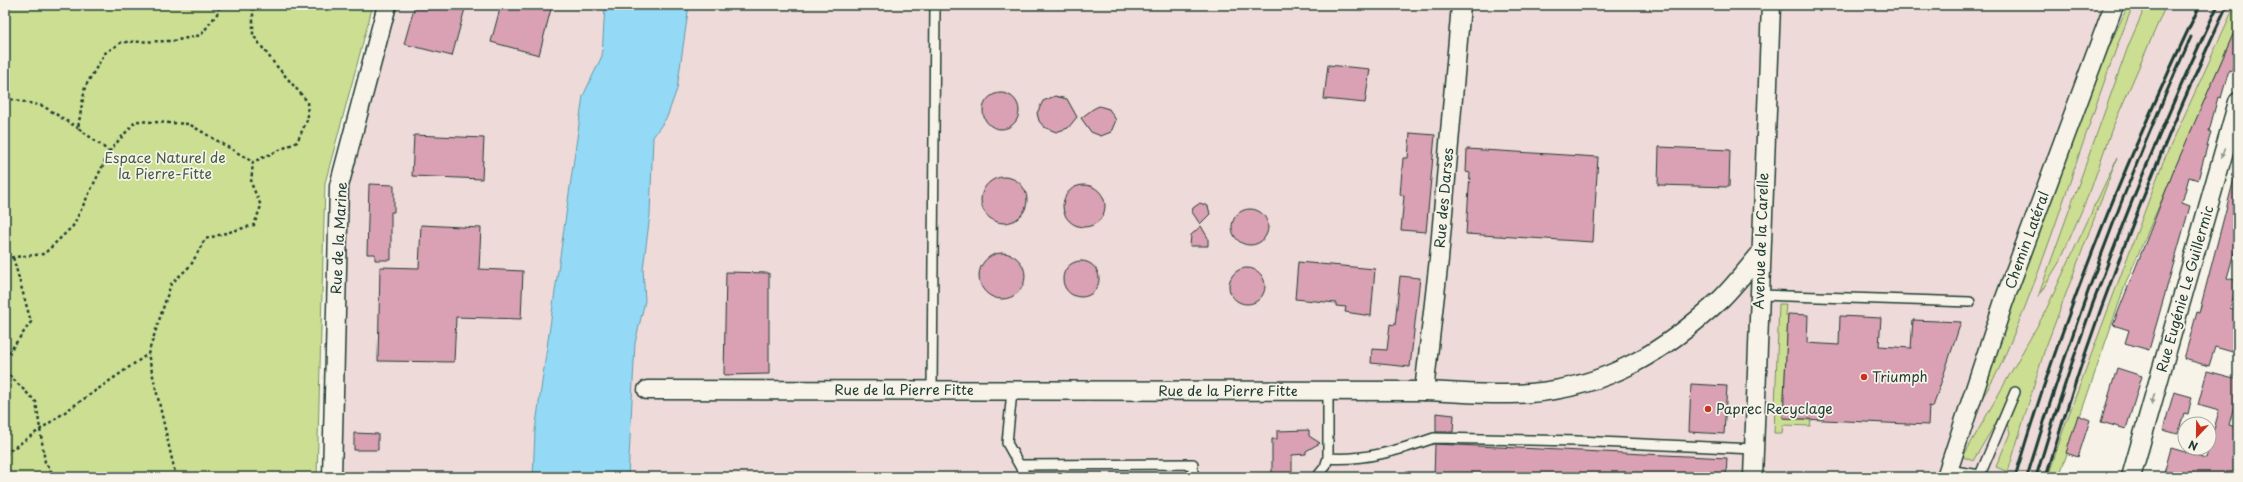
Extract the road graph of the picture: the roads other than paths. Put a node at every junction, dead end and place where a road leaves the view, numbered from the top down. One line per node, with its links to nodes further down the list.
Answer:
1 (387, 5): 21 (street, Rue de la Marine)
2 (935, 5): 11 (lane)
3 (1461, 5): 13 (street, Rue des Darses)
4 (1771, 5): 7 (street, Avenue de la Carelle)
5 (2114, 5): 19 (street, Chemin Latéral)
6 (2238, 102): 26 (street, Rue Eugénie Le Guillermic, one-way to 26)
7 (1761, 253): 8 (street, Avenue de la Carelle); 13 (street, Rue de la Pierre Fitte)
8 (1759, 295): 9 (lane); 16 (street, Avenue de la Carelle)
9 (1970, 302)
10 (647, 390): 11 (street, Rue de la Pierre Fitte)
11 (932, 390): 12 (street, Rue de la Pierre Fitte)
12 (1012, 391): 14 (street, Rue de la Pierre Fitte); 18 (lane)
13 (1424, 391): 14 (street, Rue de la Pierre Fitte)
14 (1328, 392): 17 (lane)
15 (2015, 392): 20 (lane)
16 (1754, 450): 17 (lane); 25 (street, Avenue de la Carelle)
17 (1328, 458): 24 (lane)
18 (1020, 465): 22 (lane); 23 (lane)
19 (1947, 473): 20 (lane)
20 (1981, 476)
21 (332, 477)
22 (1026, 477)
23 (1193, 477)
24 (1317, 477)
25 (1753, 477)
26 (2131, 477)

